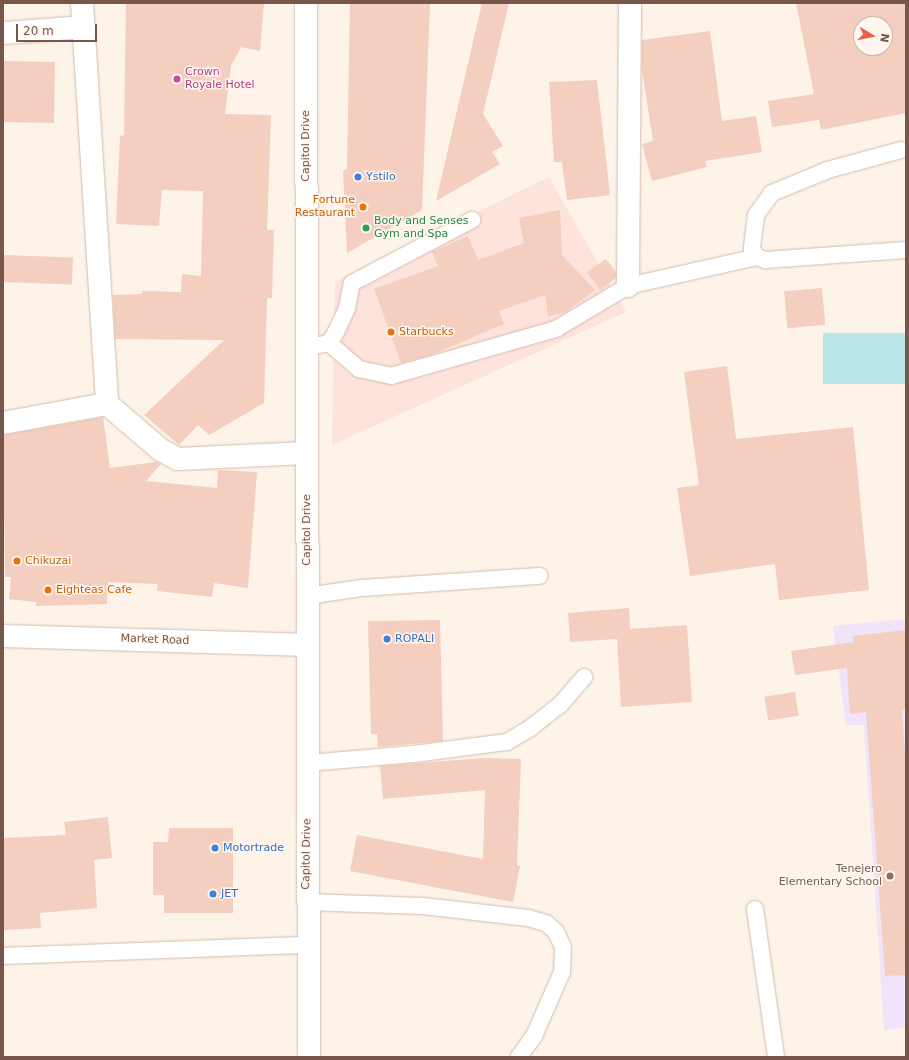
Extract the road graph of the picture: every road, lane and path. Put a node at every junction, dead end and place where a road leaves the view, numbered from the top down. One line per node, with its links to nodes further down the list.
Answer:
1 (82, 3): 4 (street)
2 (306, 3): 12 (street, Capitol Drive)
3 (630, 3): 10 (street)
4 (84, 27): 5 (street); 13 (street)
5 (3, 33)
6 (901, 150): 9 (lane)
7 (472, 220): 11 (lane)
8 (906, 250): 9 (lane)
9 (757, 257): 10 (lane)
10 (628, 286): 11 (lane)
11 (329, 343): 12 (lane)
12 (306, 349): 15 (street, Capitol Drive)
13 (107, 404): 14 (street); 15 (street)
14 (3, 423)
15 (306, 453): 17 (street, Capitol Drive)
16 (540, 576): 17 (lane)
17 (307, 596): 19 (street, Capitol Drive)
18 (3, 636): 19 (street, Market Road)
19 (307, 645): 21 (street, Capitol Drive)
20 (584, 677): 21 (lane)
21 (308, 763): 22 (street, Capitol Drive)
22 (306, 902): 24 (street, Capitol Drive); 27 (lane)
23 (755, 909): 28 (lane)
24 (307, 945): 25 (lane); 26 (street, Capitol Drive)
25 (3, 956)
26 (309, 1057)
27 (519, 1057)
28 (776, 1057)

